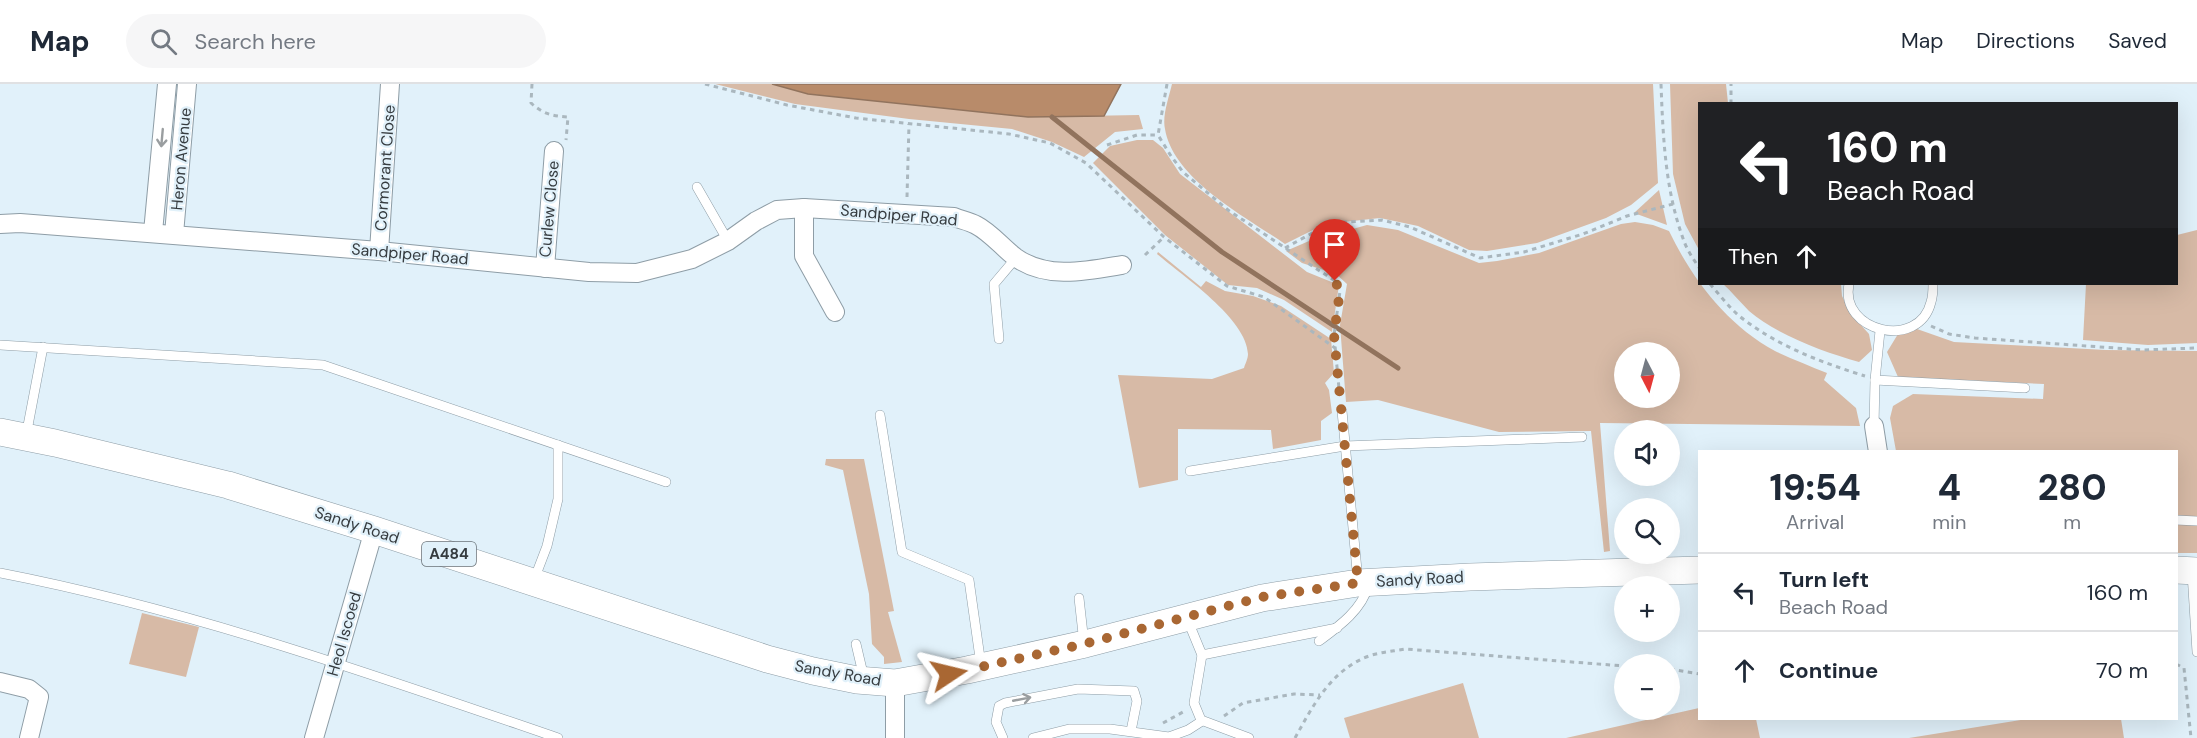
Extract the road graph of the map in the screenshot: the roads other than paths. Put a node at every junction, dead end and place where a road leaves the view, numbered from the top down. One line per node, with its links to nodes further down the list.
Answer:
1 (167, 84): 8 (street, Heron Avenue, one-way to 8)
2 (187, 84): 9 (street, Heron Avenue)
3 (390, 84): 11 (street, Cormorant Close)
4 (554, 151): 14 (street, Curlew Close)
5 (697, 187): 10 (lane)
6 (804, 208): 10 (street, Sandpiper Road); 12 (street, Sandpiper Road); 17 (street)
7 (0, 224): 8 (street, Sandpiper Road)
8 (153, 232): 9 (street, Sandpiper Road)
9 (174, 234): 11 (street, Sandpiper Road)
10 (729, 241): 14 (street, Sandpiper Road)
11 (379, 251): 14 (street, Sandpiper Road)
12 (1016, 258): 13 (street, Sandpiper Road); 19 (lane)
13 (1122, 265)
14 (545, 268)
15 (1849, 285): 18 (lane)
16 (1933, 285): 18 (lane)
17 (835, 312)
18 (1880, 331): 22 (lane)
19 (999, 339)
20 (0, 345): 21 (lane)
21 (43, 347): 27 (lane); 29 (lane)
22 (1875, 380): 23 (lane); 26 (lane)
23 (2025, 388)
24 (1342, 411): 30 (lane)
25 (880, 414): 51 (lane)
26 (1874, 426): 31 (street)
27 (13, 435): 36 (main road, Sandy Road / A484)
28 (1582, 437): 30 (lane)
29 (558, 445): 33 (lane); 40 (lane)
30 (1345, 446): 32 (lane); 41 (lane)
31 (1878, 450)
32 (1190, 471)
33 (666, 482)
34 (2178, 520): 35 (lane)
35 (2197, 521)
36 (374, 530): 40 (main road, Sandy Road / A484); 50 (street, Heol Iscoed)
37 (1698, 570): 41 (main road, Sandy Road / A484)
38 (2188, 571): 48 (lane)
39 (0, 573): 50 (lane)
40 (533, 582): 52 (main road, Sandy Road / A484)
41 (1363, 583): 43 (main road, Sandy Road / A484); 44 (lane)
42 (1079, 598): 47 (lane)
43 (1186, 616): 47 (main road, Sandy Road / A484); 49 (lane)
44 (1337, 628): 45 (lane); 49 (lane)
45 (1319, 641)
46 (856, 644): 52 (lane)
47 (1084, 644): 51 (main road, Sandy Road / A484)
48 (2197, 652)
49 (1202, 655): 55 (lane)
50 (336, 662): 58 (street, Heol Iscoed); 59 (lane)
51 (981, 668): 54 (main road, Sandy Road / A484)
52 (864, 680): 54 (main road, Sandy Road / A484)
53 (0, 682): 57 (street)
54 (895, 683): 60 (street)
55 (1202, 721): 56 (lane); 63 (lane)
56 (1131, 731): 61 (lane, one-way to 56); 62 (lane)
57 (29, 738)
58 (314, 738)
59 (558, 738)
60 (895, 738)
61 (1003, 738)
62 (1032, 738)
63 (1249, 738)

